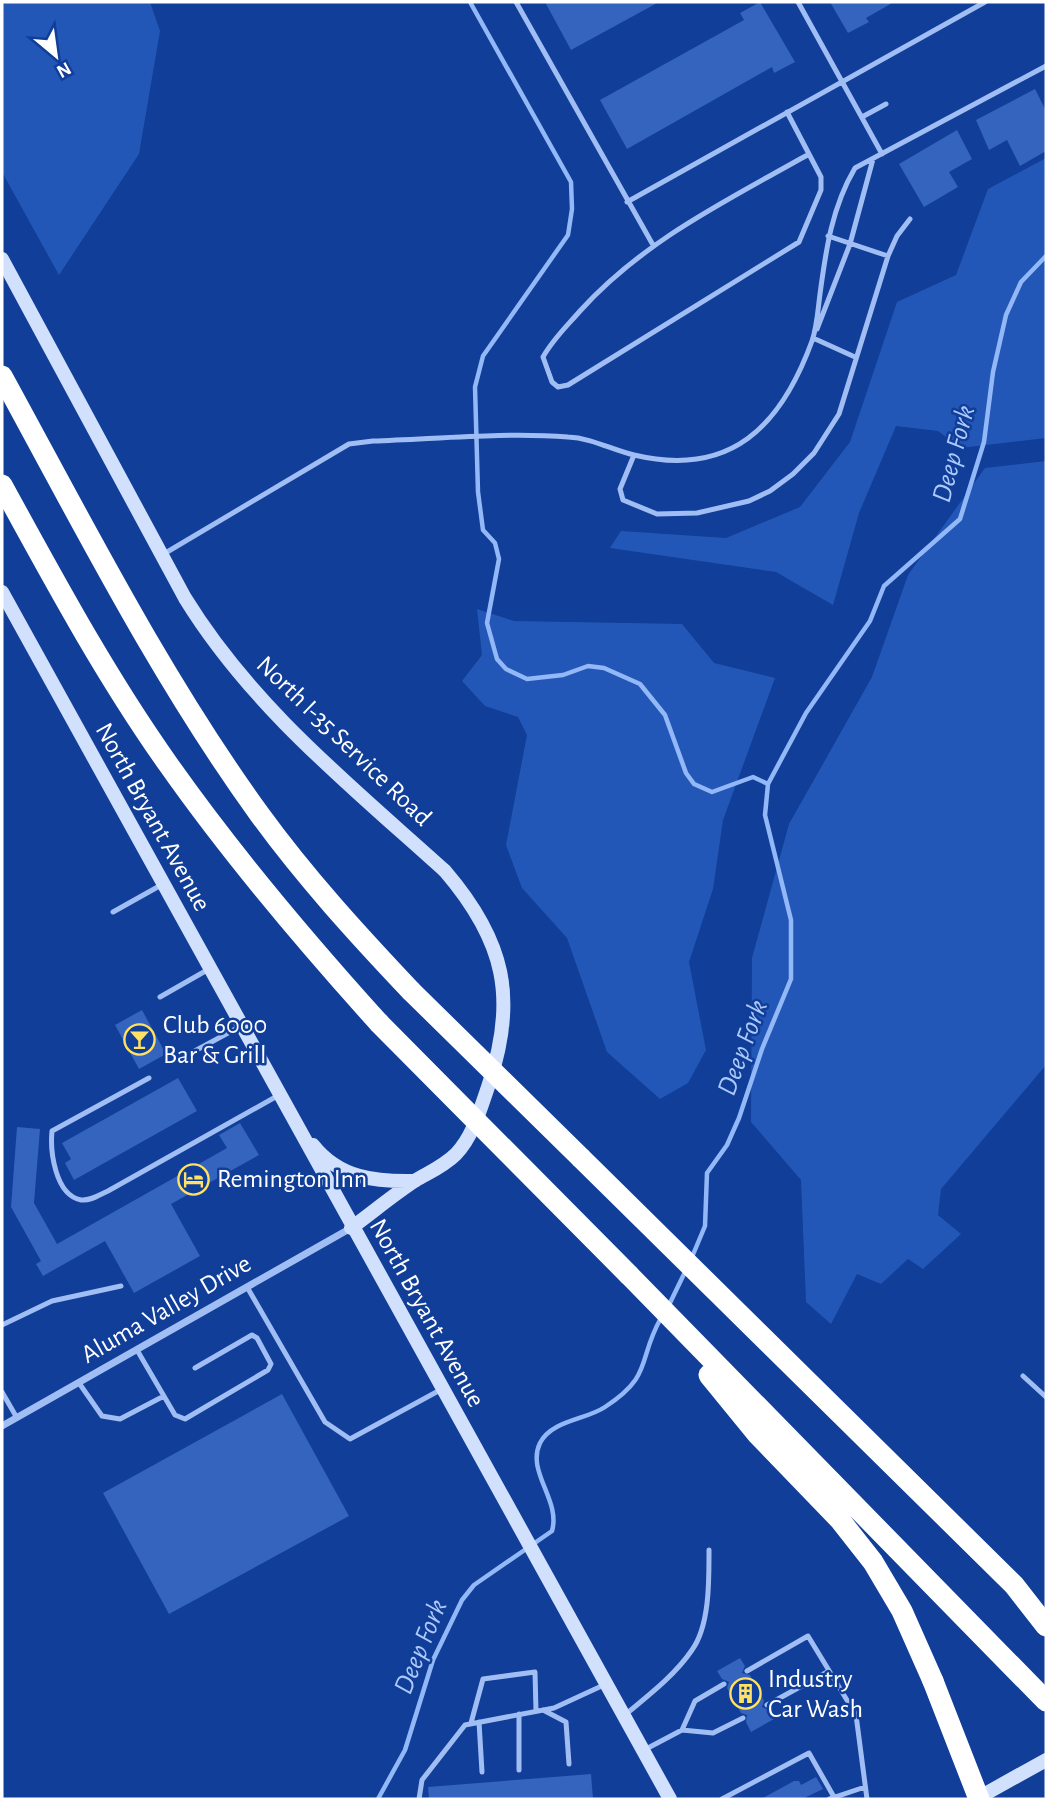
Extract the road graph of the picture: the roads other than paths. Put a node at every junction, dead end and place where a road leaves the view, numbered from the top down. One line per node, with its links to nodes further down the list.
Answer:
1 (516, 2): 12 (lane)
2 (798, 2): 5 (lane)
3 (985, 2): 5 (lane)
4 (1046, 66): 10 (lane)
5 (842, 82): 7 (lane); 8 (lane)
6 (886, 104): 8 (lane)
7 (787, 112): 9 (lane); 12 (lane)
8 (862, 117): 10 (lane)
9 (809, 154): 16 (lane); 16 (lane)
10 (882, 154): 11 (lane)
11 (873, 158): 14 (lane); 15 (lane)
12 (627, 202): 16 (lane)
13 (910, 219): 17 (lane)
14 (828, 236): 15 (lane); 19 (lane)
15 (850, 244): 17 (lane); 19 (lane)
16 (653, 245)
17 (888, 256): 20 (lane)
18 (2, 260): 24 (main road, North I-35 Service Road)
19 (813, 338): 20 (lane); 22 (lane)
20 (855, 357): 22 (lane)
21 (2, 376): 52 (highway, bridge)
22 (634, 455): 24 (lane)
23 (2, 485): 50 (highway, bridge)
24 (162, 555): 35 (main road, North I-35 Service Road)
25 (2, 592): 26 (main road, North Bryant Avenue)
26 (163, 884): 27 (lane); 28 (main road, North Bryant Avenue)
27 (113, 912)
28 (209, 969): 29 (lane); 30 (main road, North Bryant Avenue)
29 (160, 997)
30 (241, 1026): 31 (lane); 33 (main road, North Bryant Avenue)
31 (191, 1053)
32 (149, 1078): 33 (lane)
33 (279, 1095): 34 (main road, North Bryant Avenue)
34 (293, 1120): 35 (main road); 36 (main road, North Bryant Avenue)
35 (415, 1181): 36 (main road, North I-35 Service Road)
36 (351, 1228): 38 (street, Aluma Valley Drive); 44 (main road, North Bryant Avenue)
37 (121, 1286): 39 (lane)
38 (247, 1287): 40 (street, Aluma Valley Drive); 44 (lane)
39 (2, 1325)
40 (137, 1350): 43 (street, Aluma Valley Drive); 46 (lane)
41 (195, 1368): 46 (lane)
42 (1023, 1376): 47 (lane)
43 (79, 1383): 46 (lane); 48 (street, Aluma Valley Drive)
44 (442, 1389): 57 (main road, North Bryant Avenue)
45 (2, 1392): 48 (lane)
46 (164, 1396)
47 (1046, 1397)
48 (17, 1418): 49 (street, Aluma Valley Drive)
49 (2, 1426)
50 (765, 1428): 59 (highway); 79 (highway, bridge)
51 (709, 1550): 63 (lane)
52 (1014, 1585): 53 (highway); 54 (highway)
53 (1046, 1603)
54 (1046, 1626)
55 (747, 1671): 56 (lane)
56 (829, 1671): 60 (lane); 73 (lane)
57 (606, 1684): 61 (lane); 63 (main road, North Bryant Avenue)
58 (724, 1684): 67 (lane)
59 (1046, 1701)
60 (767, 1705)
61 (540, 1710): 62 (lane); 66 (lane); 70 (lane)
62 (519, 1714): 65 (lane); 71 (lane)
63 (624, 1716): 68 (main road, North Bryant Avenue)
64 (743, 1718): 67 (lane)
65 (480, 1722): 66 (lane); 72 (lane)
66 (471, 1723): 75 (lane)
67 (682, 1730): 68 (lane)
68 (643, 1751): 76 (main road, North Bryant Avenue)
69 (1046, 1760): 79 (main road)
70 (569, 1764)
71 (519, 1770)
72 (482, 1772)
73 (865, 1787): 74 (lane); 78 (lane)
74 (831, 1798): 77 (lane)
75 (419, 1799)
76 (670, 1799)
77 (722, 1799)
78 (867, 1799)
79 (977, 1799)

